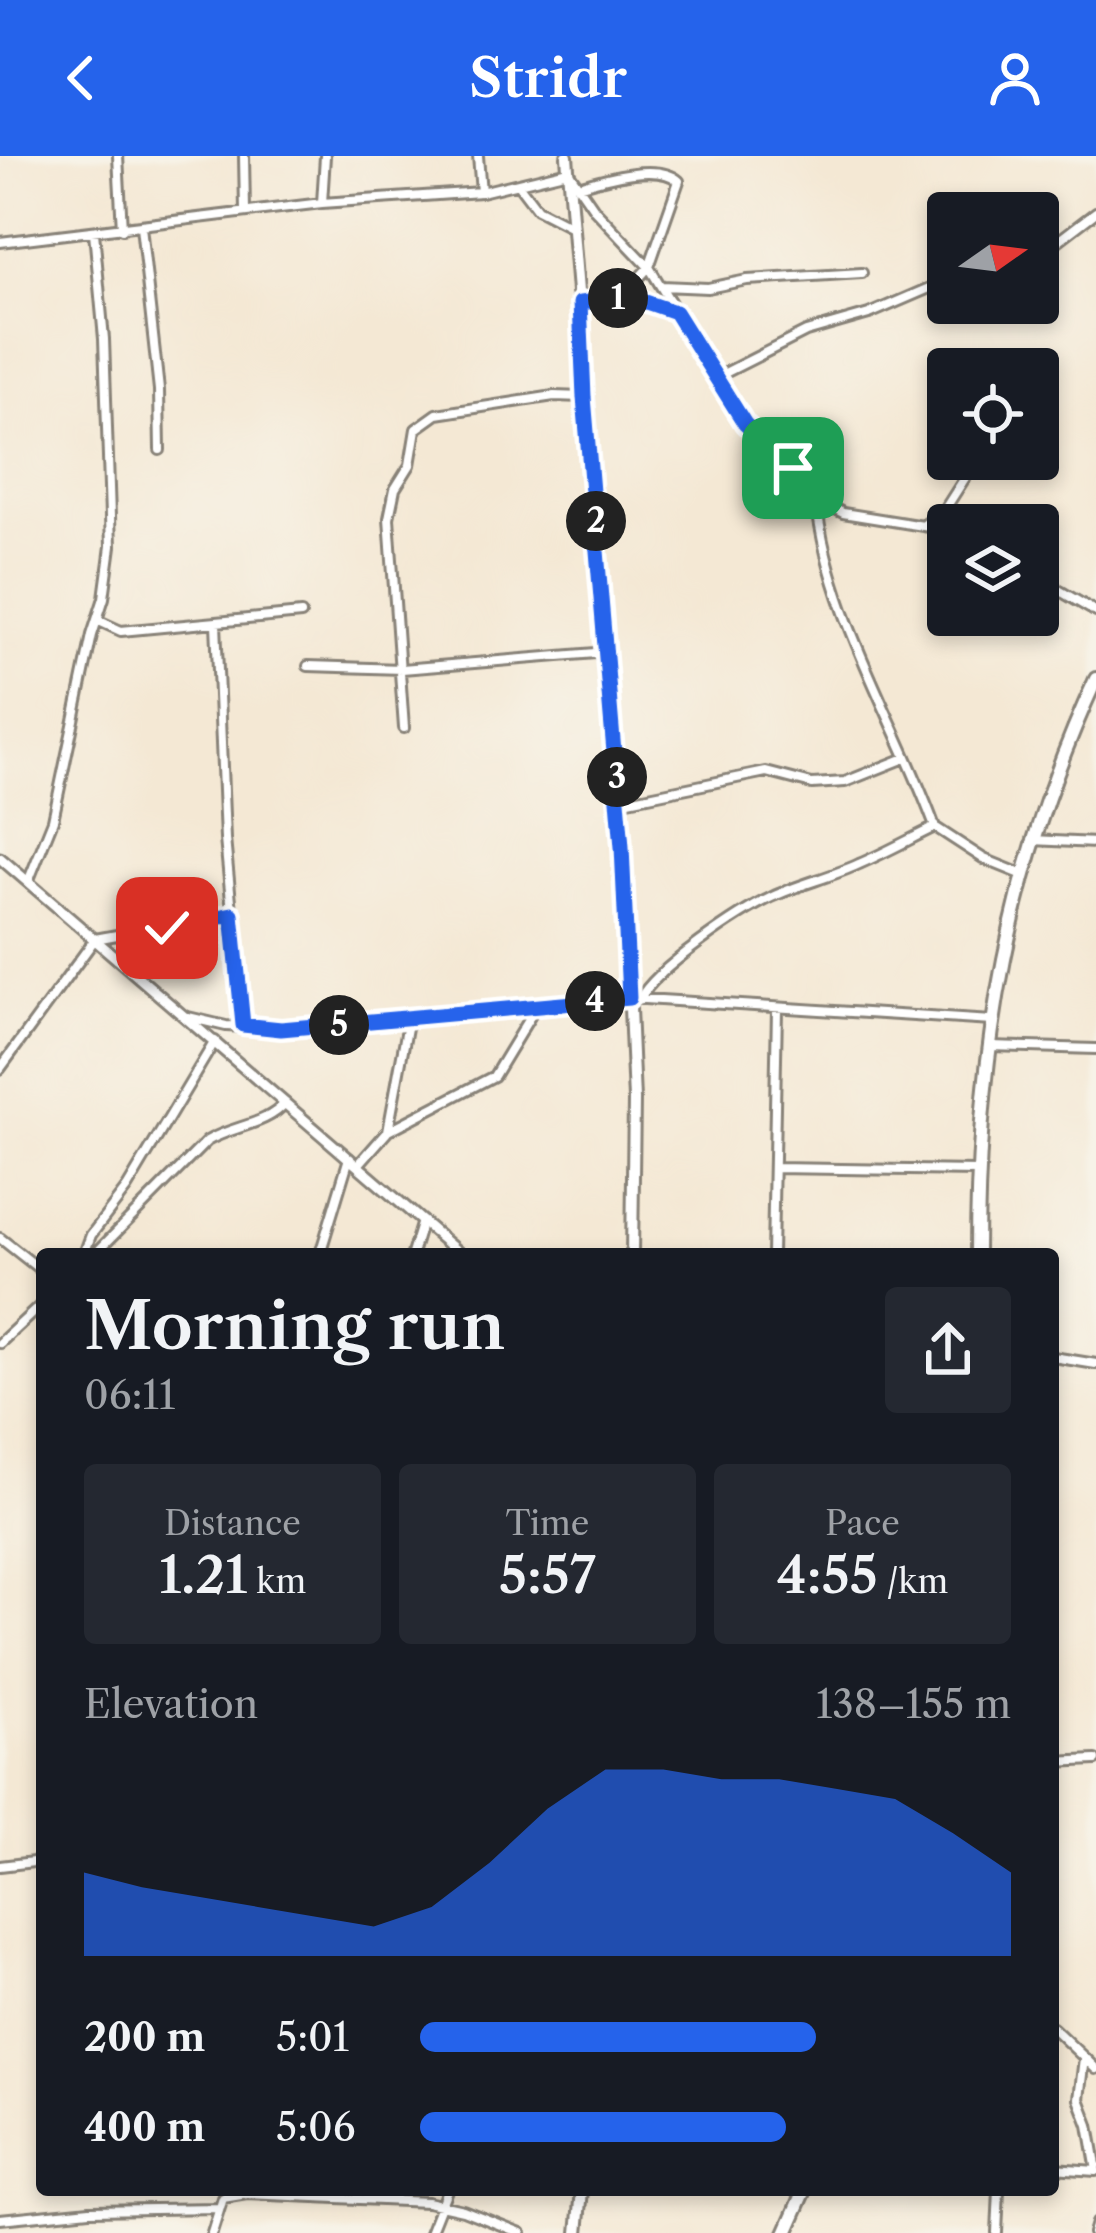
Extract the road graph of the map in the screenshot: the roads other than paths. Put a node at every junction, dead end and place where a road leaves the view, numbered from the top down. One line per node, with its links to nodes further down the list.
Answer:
1 (118, 156): 15 (street)
2 (244, 156): 11 (street)
3 (325, 156): 10 (street)
4 (478, 156): 9 (street)
5 (567, 156): 6 (main road)
6 (568, 171): 7 (street); 8 (street); 14 (main road)
7 (518, 184): 9 (street); 14 (street)
8 (578, 186): 19 (street); 19 (street)
9 (481, 192): 10 (street)
10 (322, 203): 11 (street)
11 (244, 212): 13 (street)
12 (1096, 212): 17 (street)
13 (141, 226): 15 (street); 28 (street)
14 (574, 228): 24 (main road)
15 (122, 229): 16 (street)
16 (94, 232): 18 (street); 36 (street)
17 (1059, 240)
18 (0, 242)
19 (650, 267): 21 (street); 23 (street)
20 (862, 273): 21 (street)
21 (660, 286): 25 (street)
22 (927, 289): 26 (street)
23 (620, 298): 24 (street); 25 (street)
24 (580, 303): 27 (main road)
25 (675, 312): 26 (street)
26 (715, 378): 30 (street)
27 (584, 397): 38 (main road); 40 (street)
28 (160, 450)
29 (964, 480): 31 (street)
30 (816, 499): 31 (street); 43 (street)
31 (922, 526): 32 (street)
32 (927, 527)
33 (1059, 590): 34 (street)
34 (1096, 612)
35 (301, 614): 37 (street)
36 (97, 620): 37 (street); 50 (street)
37 (215, 623): 51 (street)
38 (608, 652): 40 (street); 44 (main road)
39 (308, 665): 40 (street)
40 (402, 669): 42 (street)
41 (1096, 679): 46 (highway)
42 (404, 728)
43 (904, 758): 44 (street); 45 (street)
44 (619, 802): 53 (main road)
45 (934, 827): 49 (street); 53 (street)
46 (1031, 840): 47 (street); 49 (highway)
47 (1096, 843)
48 (1, 859): 50 (street)
49 (1022, 874): 58 (highway)
50 (28, 882): 52 (street)
51 (232, 914): 52 (street); 59 (street)
52 (95, 939): 56 (street); 63 (street)
53 (635, 999): 54 (street); 55 (street); 76 (main road)
54 (537, 1004): 57 (street); 65 (street)
55 (777, 1009): 58 (street); 67 (street)
56 (188, 1017): 59 (street); 60 (street)
57 (409, 1017): 59 (street); 65 (street)
58 (992, 1021): 61 (highway)
59 (243, 1025)
60 (215, 1041): 64 (street); 71 (street)
61 (990, 1046): 62 (street); 68 (highway)
62 (1096, 1048)
63 (0, 1069)
64 (285, 1103): 66 (street); 72 (street)
65 (388, 1131): 66 (street)
66 (354, 1161): 69 (street); 73 (street)
67 (773, 1168): 68 (street); 77 (street)
68 (977, 1171): 78 (highway)
69 (422, 1221): 74 (street); 75 (street)
70 (0, 1238): 79 (street)
71 (85, 1248)
72 (101, 1248)
73 (322, 1248)
74 (414, 1248)
75 (453, 1248)
76 (632, 1248)
77 (772, 1248)
78 (976, 1248)
79 (36, 1266)
80 (36, 1310): 81 (street)
81 (0, 1339)
82 (1059, 1358): 83 (street)
83 (1096, 1364)
84 (1096, 1760): 85 (street)
85 (1059, 1762)
86 (36, 1863): 87 (street)
87 (0, 1866)
88 (1059, 2034): 89 (street)
89 (1084, 2058): 90 (street); 92 (street)
90 (1096, 2068)
91 (1059, 2168): 92 (street)
92 (1096, 2168)
93 (222, 2196): 100 (street)
94 (276, 2196): 99 (street)
95 (444, 2196): 99 (street)
96 (581, 2196): 106 (main road)
97 (802, 2196): 107 (highway)
98 (999, 2196): 108 (street)
99 (440, 2204): 104 (street); 105 (street)
100 (218, 2208): 101 (street); 103 (street)
101 (0, 2219)
102 (1096, 2223): 109 (street)
103 (212, 2233)
104 (430, 2233)
105 (521, 2233)
106 (578, 2233)
107 (786, 2233)
108 (997, 2233)
109 (1093, 2233)

